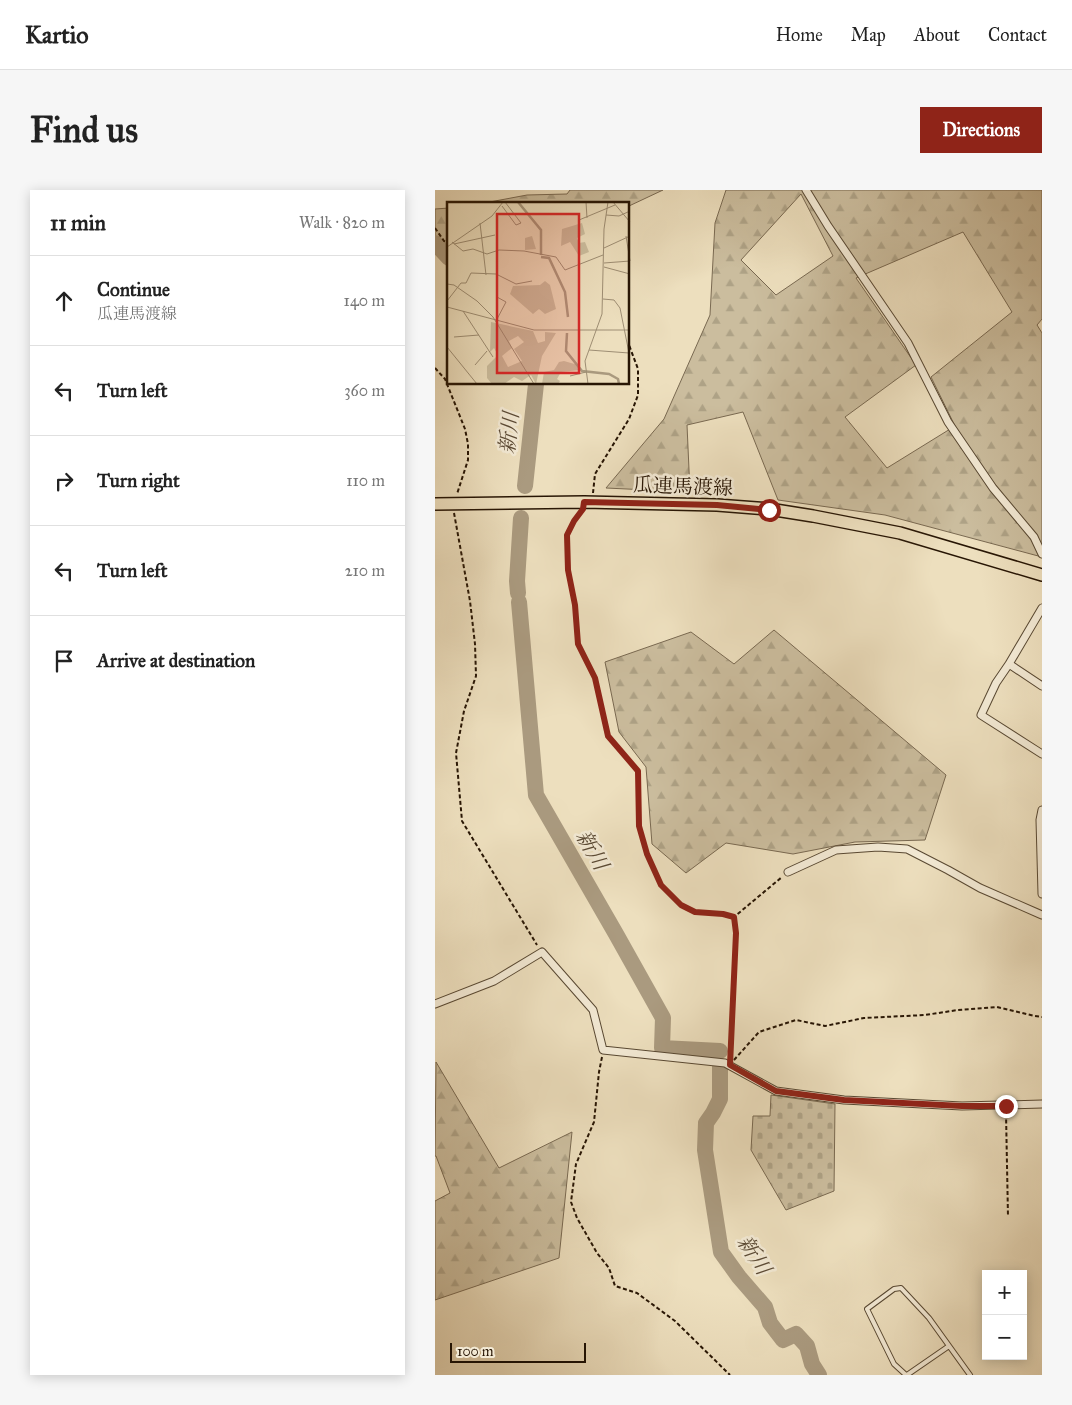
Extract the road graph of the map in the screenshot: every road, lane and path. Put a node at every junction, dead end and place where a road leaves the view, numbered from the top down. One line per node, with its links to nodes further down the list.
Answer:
1 (806, 190): 11 (street)
2 (435, 228): 3 (path)
3 (447, 242)
4 (630, 348): 8 (path)
5 (435, 368): 6 (path)
6 (447, 384)
7 (447, 385): 10 (path)
8 (588, 502): 10 (main road, 瓜連馬渡線); 12 (main road, 瓜連馬渡線); 21 (path)
9 (435, 504): 10 (main road, 瓜連馬渡線)
10 (454, 504): 22 (path)
11 (1042, 554)
12 (1042, 575)
13 (1042, 608): 14 (street)
14 (1009, 664): 15 (street); 16 (street)
15 (1042, 686)
16 (1042, 754)
17 (1042, 810): 19 (street)
18 (788, 872): 20 (street); 21 (path)
19 (1042, 894)
20 (1042, 915)
21 (734, 917): 26 (path)
22 (542, 952): 23 (street); 25 (street)
23 (435, 1004)
24 (1042, 1017): 26 (path)
25 (603, 1050): 26 (street); 31 (path)
26 (730, 1065): 28 (street)
27 (1042, 1104): 28 (street)
28 (1006, 1106): 29 (path)
29 (1008, 1217)
30 (949, 1346): 32 (lane); 32 (lane); 33 (lane)
31 (729, 1375)
32 (907, 1375)
33 (970, 1375)

